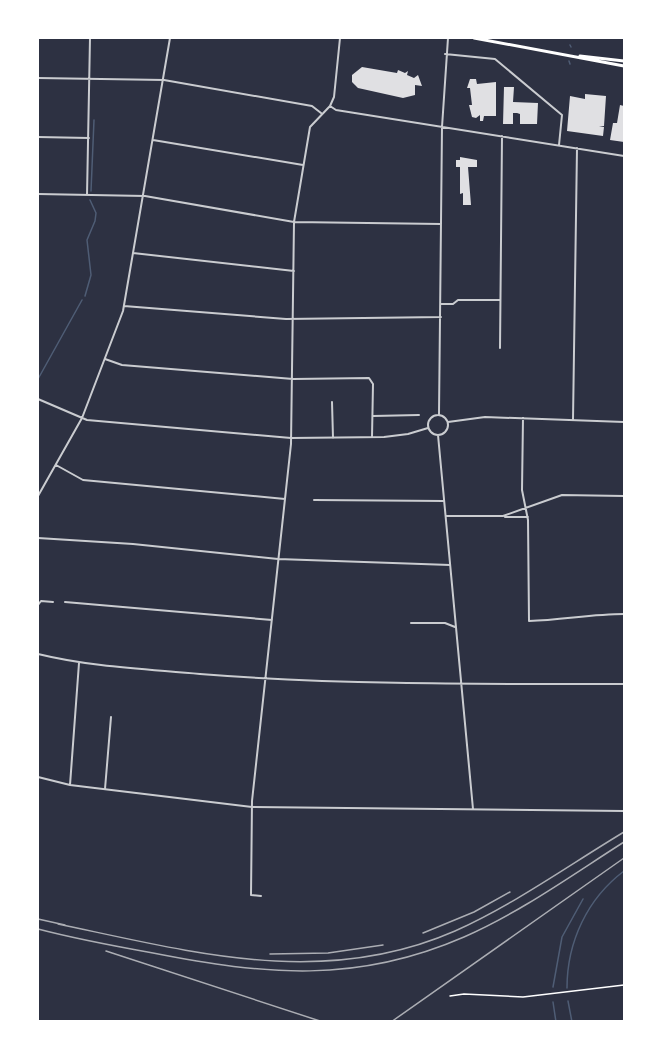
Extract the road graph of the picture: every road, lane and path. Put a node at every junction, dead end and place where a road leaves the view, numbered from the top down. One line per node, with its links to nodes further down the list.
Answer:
1 (77, 38): 2 (street)
2 (90, 38): 12 (street)
3 (170, 38): 13 (street)
4 (340, 38): 14 (street)
5 (448, 38): 7 (street)
6 (474, 38): 8 (main road)
7 (444, 54): 16 (street); 21 (street)
8 (575, 56): 9 (main road); 10 (main road)
9 (624, 61)
10 (624, 66)
11 (38, 78): 12 (street)
12 (89, 79): 13 (street); 19 (street)
13 (164, 80): 15 (street); 20 (street)
14 (330, 106): 15 (street); 16 (street)
15 (321, 113): 24 (street)
16 (442, 127): 17 (street); 29 (street)
17 (502, 136): 21 (street); 32 (street)
18 (38, 137): 19 (street)
19 (89, 138): 26 (street)
20 (153, 140): 24 (street); 27 (street)
21 (559, 145): 22 (street)
22 (577, 148): 23 (street); 47 (street)
23 (624, 156)
24 (303, 165): 28 (street)
25 (38, 194): 26 (street)
26 (87, 195): 27 (street)
27 (143, 196): 28 (street); 30 (street)
28 (294, 222): 29 (street); 31 (street)
29 (441, 224): 33 (street)
30 (133, 253): 31 (street); 34 (street)
31 (294, 271): 36 (street)
32 (500, 300): 33 (street); 37 (street)
33 (441, 304): 35 (street)
34 (124, 306): 36 (street); 38 (street)
35 (441, 317): 36 (street); 42 (street)
36 (293, 319): 39 (street)
37 (500, 348)
38 (105, 359): 39 (street); 45 (street)
39 (293, 379): 44 (street); 53 (street)
40 (38, 399): 45 (street)
41 (332, 402): 54 (street)
42 (439, 414): 48 (street); 50 (street)
43 (419, 415): 44 (street)
44 (373, 416): 52 (street)
45 (82, 418): 53 (street); 55 (street)
46 (523, 418): 47 (street); 48 (street); 61 (street)
47 (573, 420): 49 (street)
48 (448, 422): 51 (street)
49 (624, 422)
50 (428, 428): 51 (street); 52 (street)
51 (438, 435): 60 (street)
52 (372, 437): 54 (street)
53 (291, 438): 54 (street); 58 (street)
54 (333, 438)
55 (55, 465): 56 (street); 58 (street)
56 (38, 496)
57 (624, 496): 61 (street)
58 (285, 499): 66 (street)
59 (314, 500): 60 (street)
60 (444, 501): 62 (street)
61 (525, 507): 63 (street); 64 (street)
62 (446, 516): 63 (street); 67 (street)
63 (499, 516): 64 (street)
64 (528, 517): 71 (street)
65 (38, 538): 66 (street)
66 (278, 559): 67 (street); 73 (street)
67 (450, 565): 72 (street)
68 (53, 602): 70 (street)
69 (65, 602): 73 (street)
70 (38, 604)
71 (624, 614)
72 (455, 619): 75 (street); 76 (street)
73 (272, 620): 79 (street)
74 (411, 623): 75 (street)
75 (445, 623): 76 (street)
76 (456, 627): 80 (street)
77 (38, 654): 78 (street)
78 (79, 663): 79 (street); 84 (street)
79 (265, 679): 80 (street); 86 (street)
80 (461, 684): 81 (street); 87 (street)
81 (624, 684)
82 (111, 717): 85 (street)
83 (38, 777): 84 (street)
84 (70, 785): 85 (street)
85 (105, 789): 86 (street)
86 (252, 807): 87 (street); 89 (street)
87 (473, 809): 88 (street)
88 (624, 811)
89 (261, 896)
90 (624, 985): 91 (path)
91 (450, 996)

